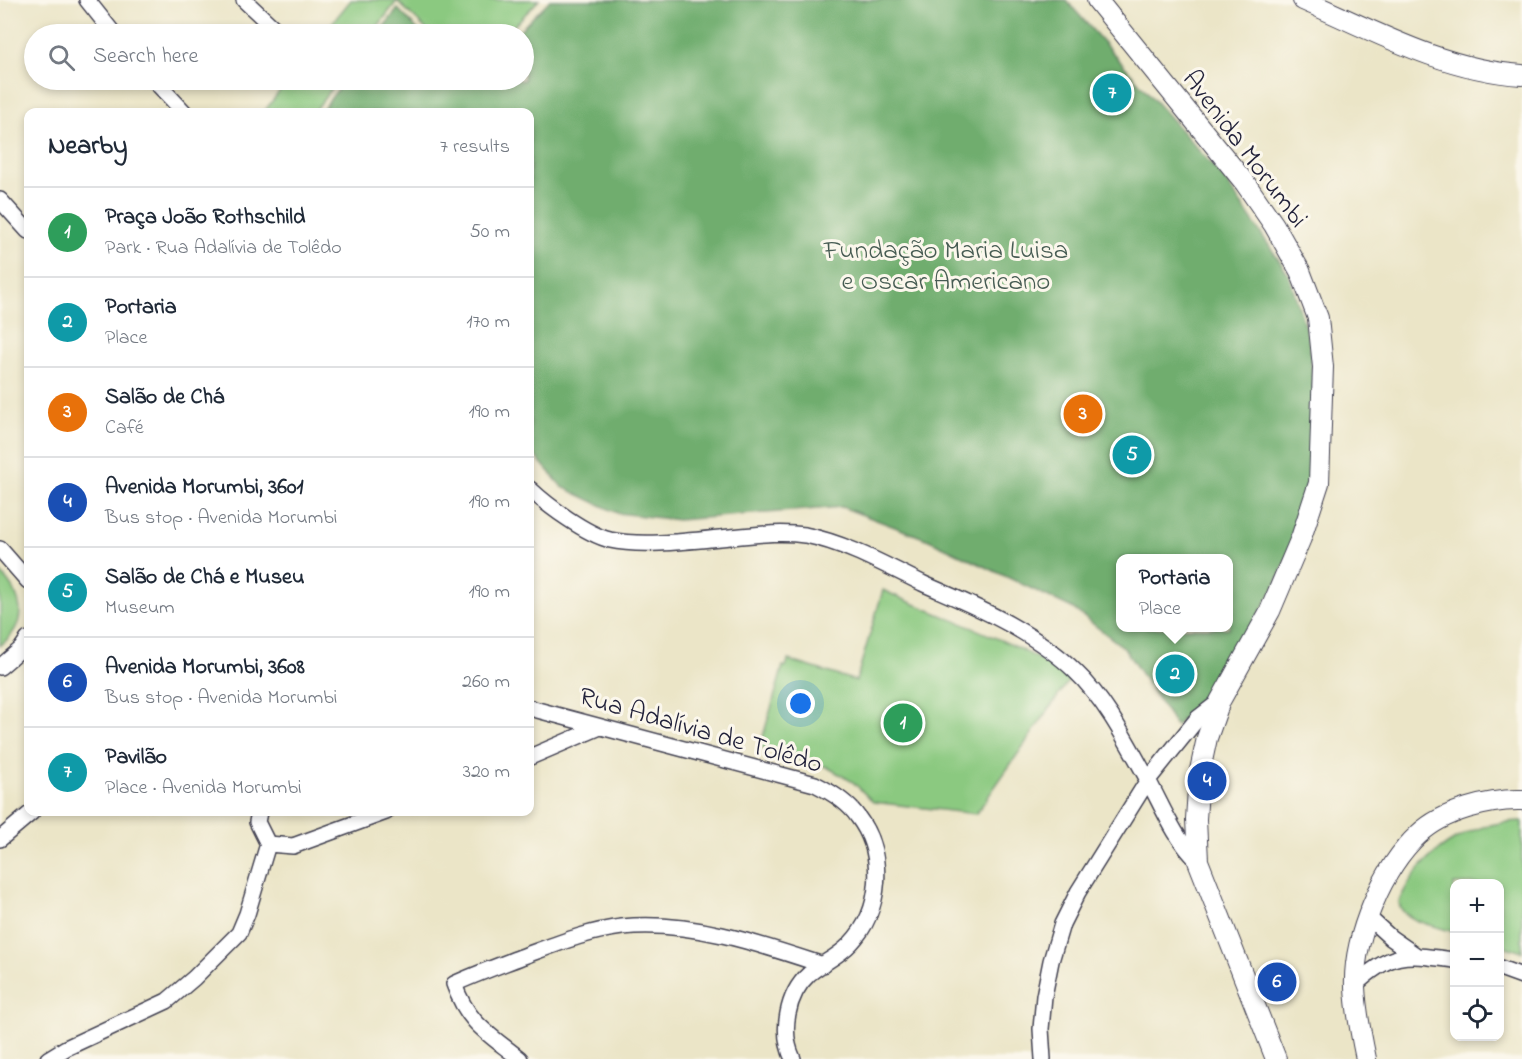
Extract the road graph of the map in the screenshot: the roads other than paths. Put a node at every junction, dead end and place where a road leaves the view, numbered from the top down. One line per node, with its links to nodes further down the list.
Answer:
1 (87, 0): 6 (street)
2 (244, 0): 7 (street)
3 (1097, 0): 18 (main road, Avenida Morumbi)
4 (1303, 0): 5 (main road)
5 (1329, 5): 8 (main road)
6 (106, 24)
7 (269, 24)
8 (1522, 75)
9 (163, 90): 10 (street)
10 (180, 108)
11 (0, 200): 12 (street)
12 (24, 227)
13 (534, 493): 22 (street)
14 (0, 549): 15 (street)
15 (24, 576)
16 (24, 645): 17 (street)
17 (0, 667)
18 (1220, 701): 22 (street); 29 (main road, Avenida Morumbi)
19 (534, 709): 20 (street, Rua Adalívia de Tolêdo)
20 (600, 727): 21 (street); 33 (street, Rua Adalívia de Tolêdo)
21 (534, 755)
22 (1148, 780): 29 (street); 40 (street)
23 (1522, 800): 30 (main road)
24 (27, 816): 27 (street)
25 (259, 816): 28 (street)
26 (375, 816): 28 (street)
27 (0, 839)
28 (268, 844): 37 (street)
29 (1198, 861): 41 (main road, Avenida Morumbi)
30 (1368, 917): 31 (street); 36 (main road)
31 (1417, 956): 32 (street); 36 (street)
32 (1450, 959)
33 (823, 965): 38 (street); 39 (street, Rua Adalívia de Tolêdo)
34 (1504, 969): 35 (street)
35 (1522, 976)
36 (1355, 985): 42 (main road)
37 (48, 1059)
38 (520, 1059)
39 (793, 1059)
40 (1043, 1059)
41 (1276, 1059)
42 (1366, 1059)

